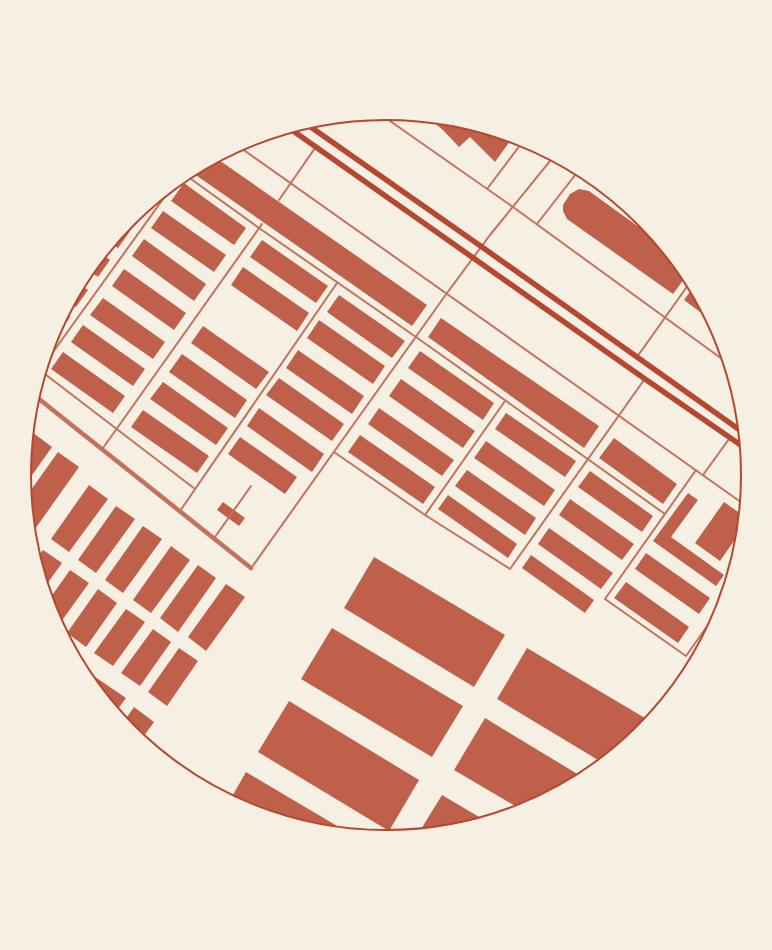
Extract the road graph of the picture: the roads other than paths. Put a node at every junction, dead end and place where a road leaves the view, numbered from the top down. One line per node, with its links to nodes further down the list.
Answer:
1 (389, 120): 11 (lane)
2 (312, 128): 18 (main road)
3 (295, 132): 5 (main road)
4 (519, 146): 11 (lane)
5 (316, 147): 10 (lane); 19 (main road)
6 (244, 150): 10 (lane)
7 (550, 161): 14 (lane)
8 (575, 175): 16 (lane)
9 (191, 179): 17 (lane)
10 (291, 183): 13 (lane); 22 (lane)
11 (487, 189): 14 (lane)
12 (163, 198): 25 (lane)
13 (279, 200)
14 (513, 207): 16 (lane); 18 (lane)
15 (262, 224): 17 (lane)
16 (537, 224): 23 (lane)
17 (258, 228): 20 (lane); 33 (lane)
18 (482, 247): 19 (lane); 26 (main road)
19 (474, 258): 22 (lane); 29 (main road)
20 (338, 283): 24 (lane); 43 (lane)
21 (687, 287): 23 (lane)
22 (447, 293): 24 (lane); 32 (lane)
23 (665, 317): 26 (lane); 27 (lane)
24 (416, 337): 31 (lane); 38 (lane)
25 (53, 351)
26 (637, 357): 34 (main road)
27 (721, 358)
28 (46, 375): 33 (lane)
29 (645, 379): 32 (lane); 35 (main road)
30 (39, 400): 37 (street)
31 (505, 401): 39 (lane); 47 (lane)
32 (619, 415): 39 (lane); 40 (lane)
33 (117, 429): 37 (lane); 43 (lane)
34 (738, 429)
35 (730, 437): 36 (main road); 41 (lane)
36 (739, 444)
37 (102, 450): 45 (street)
38 (334, 452): 47 (lane); 49 (lane)
39 (588, 459): 46 (lane); 47 (lane)
40 (696, 470): 41 (lane); 46 (lane)
41 (703, 475): 44 (lane)
42 (251, 486): 48 (lane)
43 (195, 489): 45 (lane)
44 (740, 501)
45 (180, 512): 48 (street)
46 (665, 514): 50 (lane)
47 (425, 515)
48 (214, 538): 49 (street)
49 (251, 568)
50 (705, 630)

